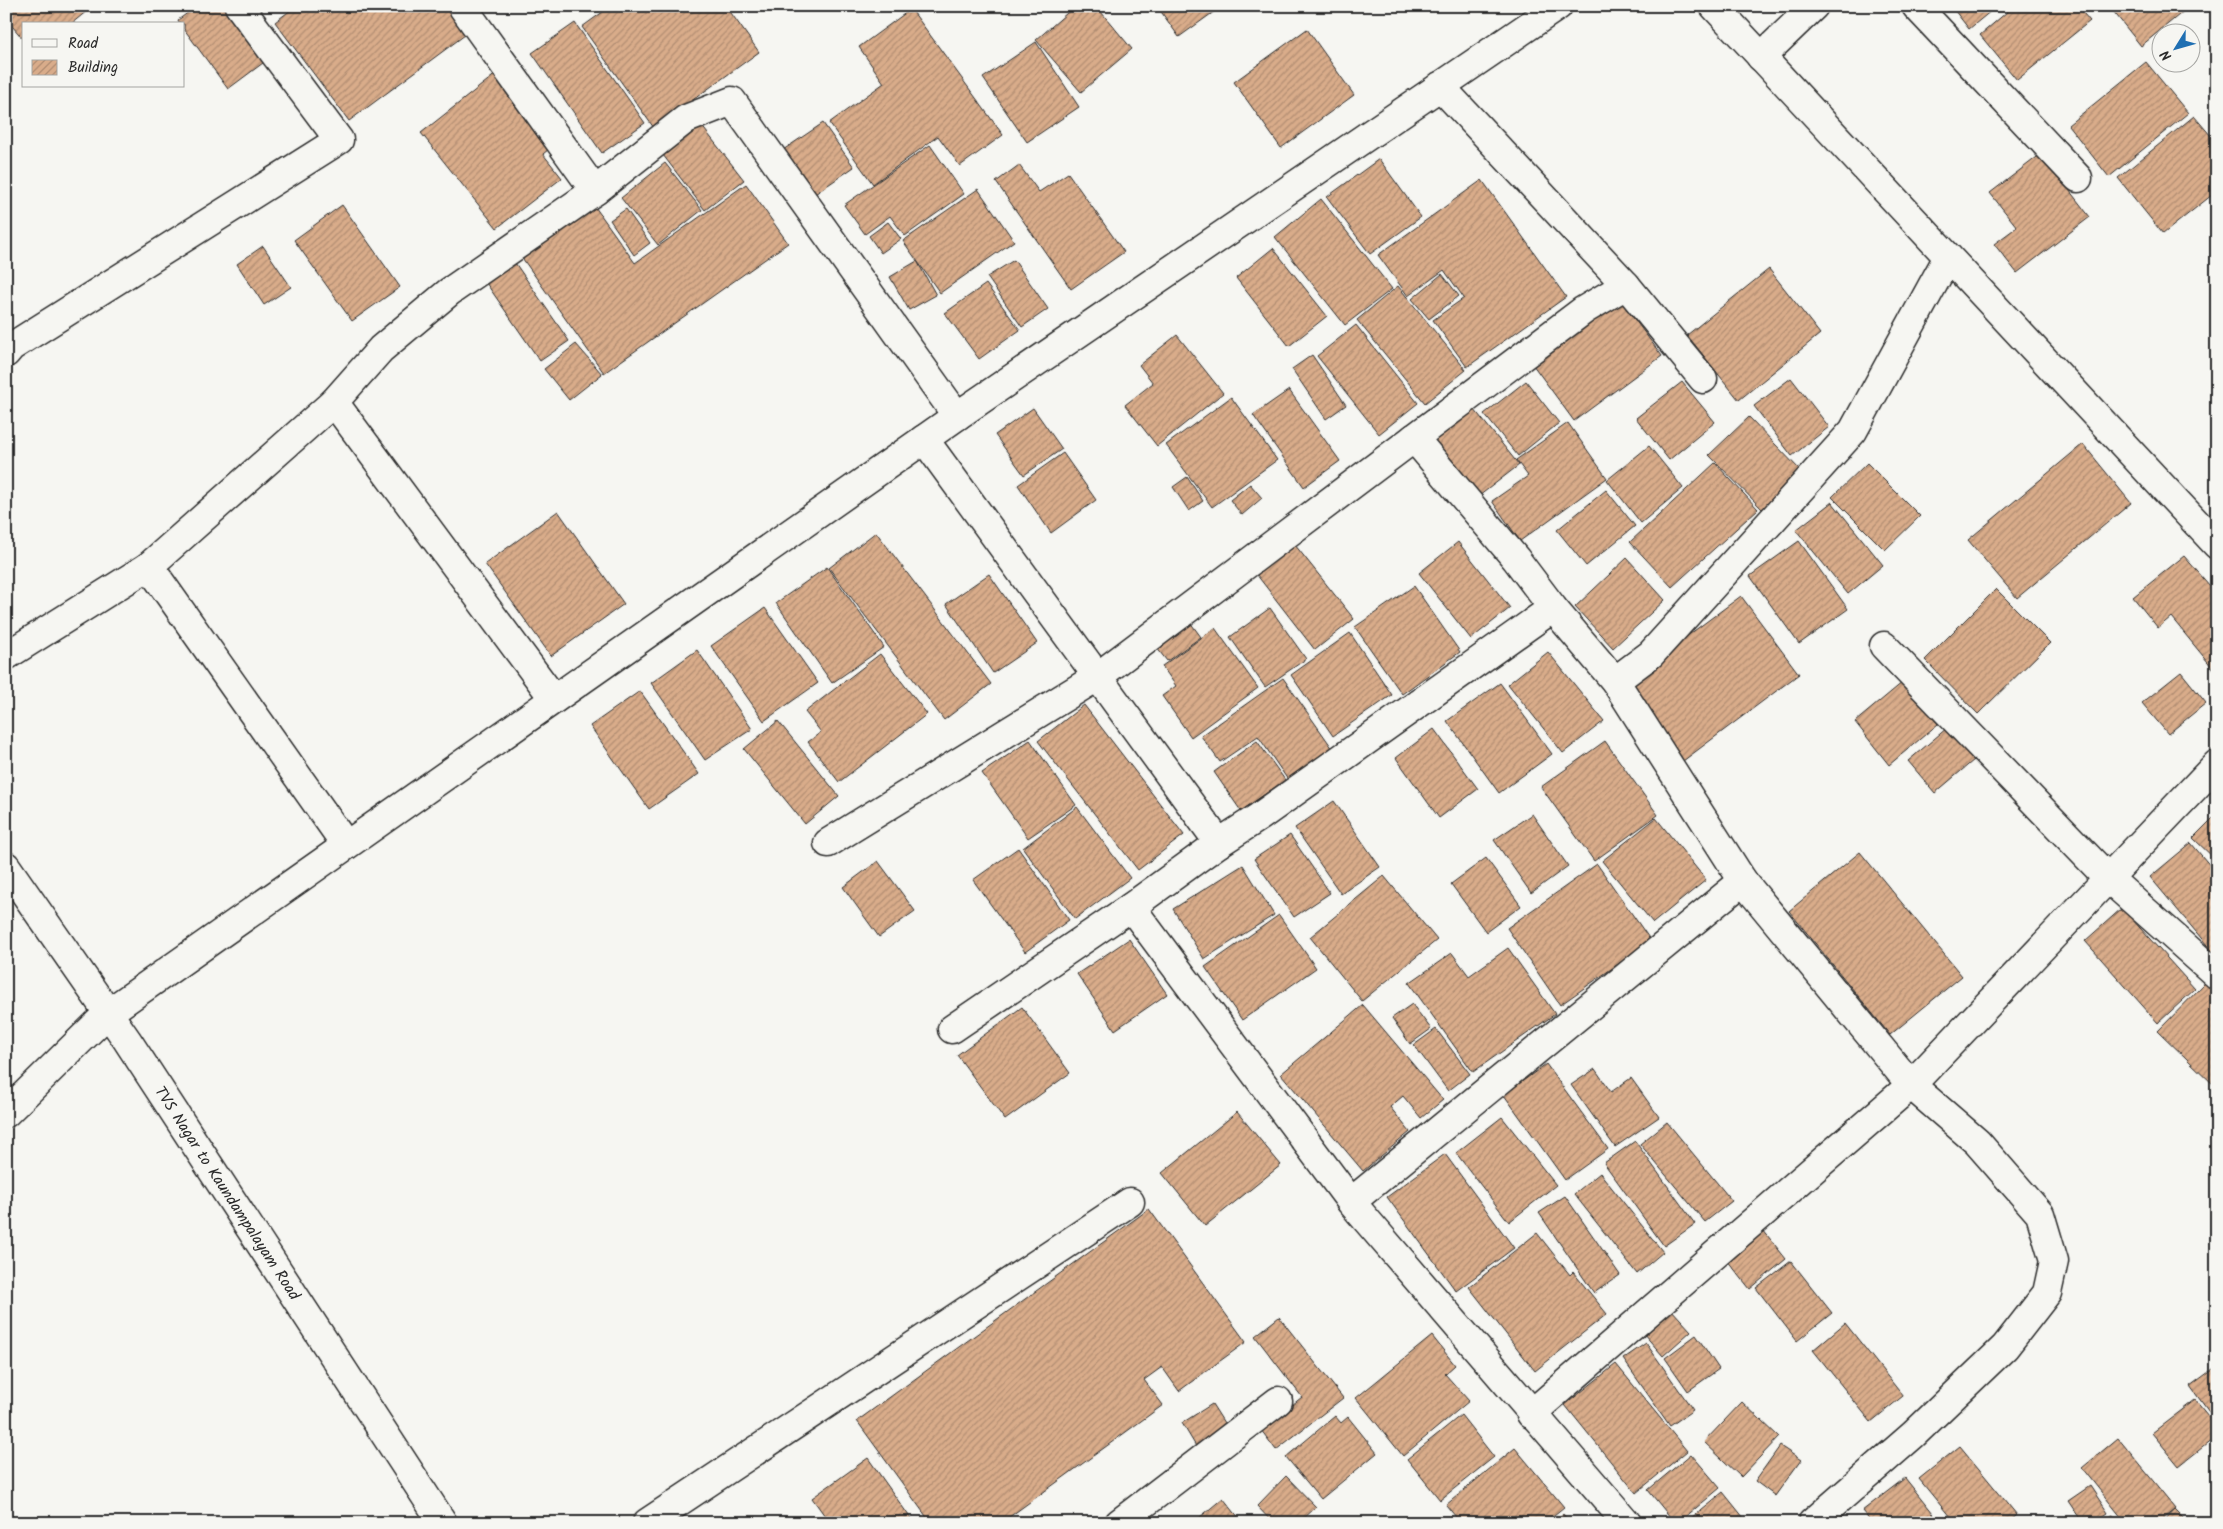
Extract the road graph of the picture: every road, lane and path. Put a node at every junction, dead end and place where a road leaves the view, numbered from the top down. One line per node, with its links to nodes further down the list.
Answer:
1 (240, 6): 13 (street)
2 (462, 6): 10 (street)
3 (1558, 6): 8 (street)
4 (1714, 6): 7 (street)
5 (1814, 6): 7 (street)
6 (1916, 6): 9 (street)
7 (1761, 57): 11 (street)
8 (1440, 86): 12 (street); 16 (street)
9 (2078, 178)
10 (595, 191): 15 (street); 16 (street)
11 (1948, 257): 19 (street); 25 (street)
12 (1626, 285): 14 (street); 17 (street)
13 (8, 347)
14 (1704, 379)
15 (334, 402): 20 (street); 26 (street)
16 (957, 416): 18 (street)
17 (1414, 438): 21 (street); 24 (street)
18 (924, 439): 24 (street); 26 (street)
19 (2217, 545)
20 (149, 566): 23 (street); 30 (street)
21 (1553, 608): 25 (street); 29 (street)
22 (1884, 646): 32 (street)
23 (6, 656)
24 (1097, 677): 28 (street); 29 (street)
25 (1615, 681): 33 (street)
26 (554, 699): 30 (street)
27 (2217, 764): 32 (street)
28 (828, 843)
29 (1219, 843): 34 (street)
30 (346, 845): 36 (street)
31 (6, 866): 36 (street, TVS Nagar to Kaundampalayam Road)
32 (2108, 878): 35 (street); 38 (street)
33 (1743, 881): 38 (street); 41 (street)
34 (1131, 907): 37 (street); 41 (street)
35 (2217, 975)
36 (108, 1013): 39 (street); 44 (street, TVS Nagar to Kaundampalayam Road)
37 (952, 1029)
38 (1911, 1085): 43 (street); 48 (street)
39 (6, 1113)
40 (1130, 1202): 45 (street)
41 (1351, 1202): 43 (street)
42 (1278, 1402): 46 (street)
43 (1531, 1414): 47 (street)
44 (443, 1523)
45 (647, 1523)
46 (1120, 1523)
47 (1627, 1523)
48 (1812, 1523)

